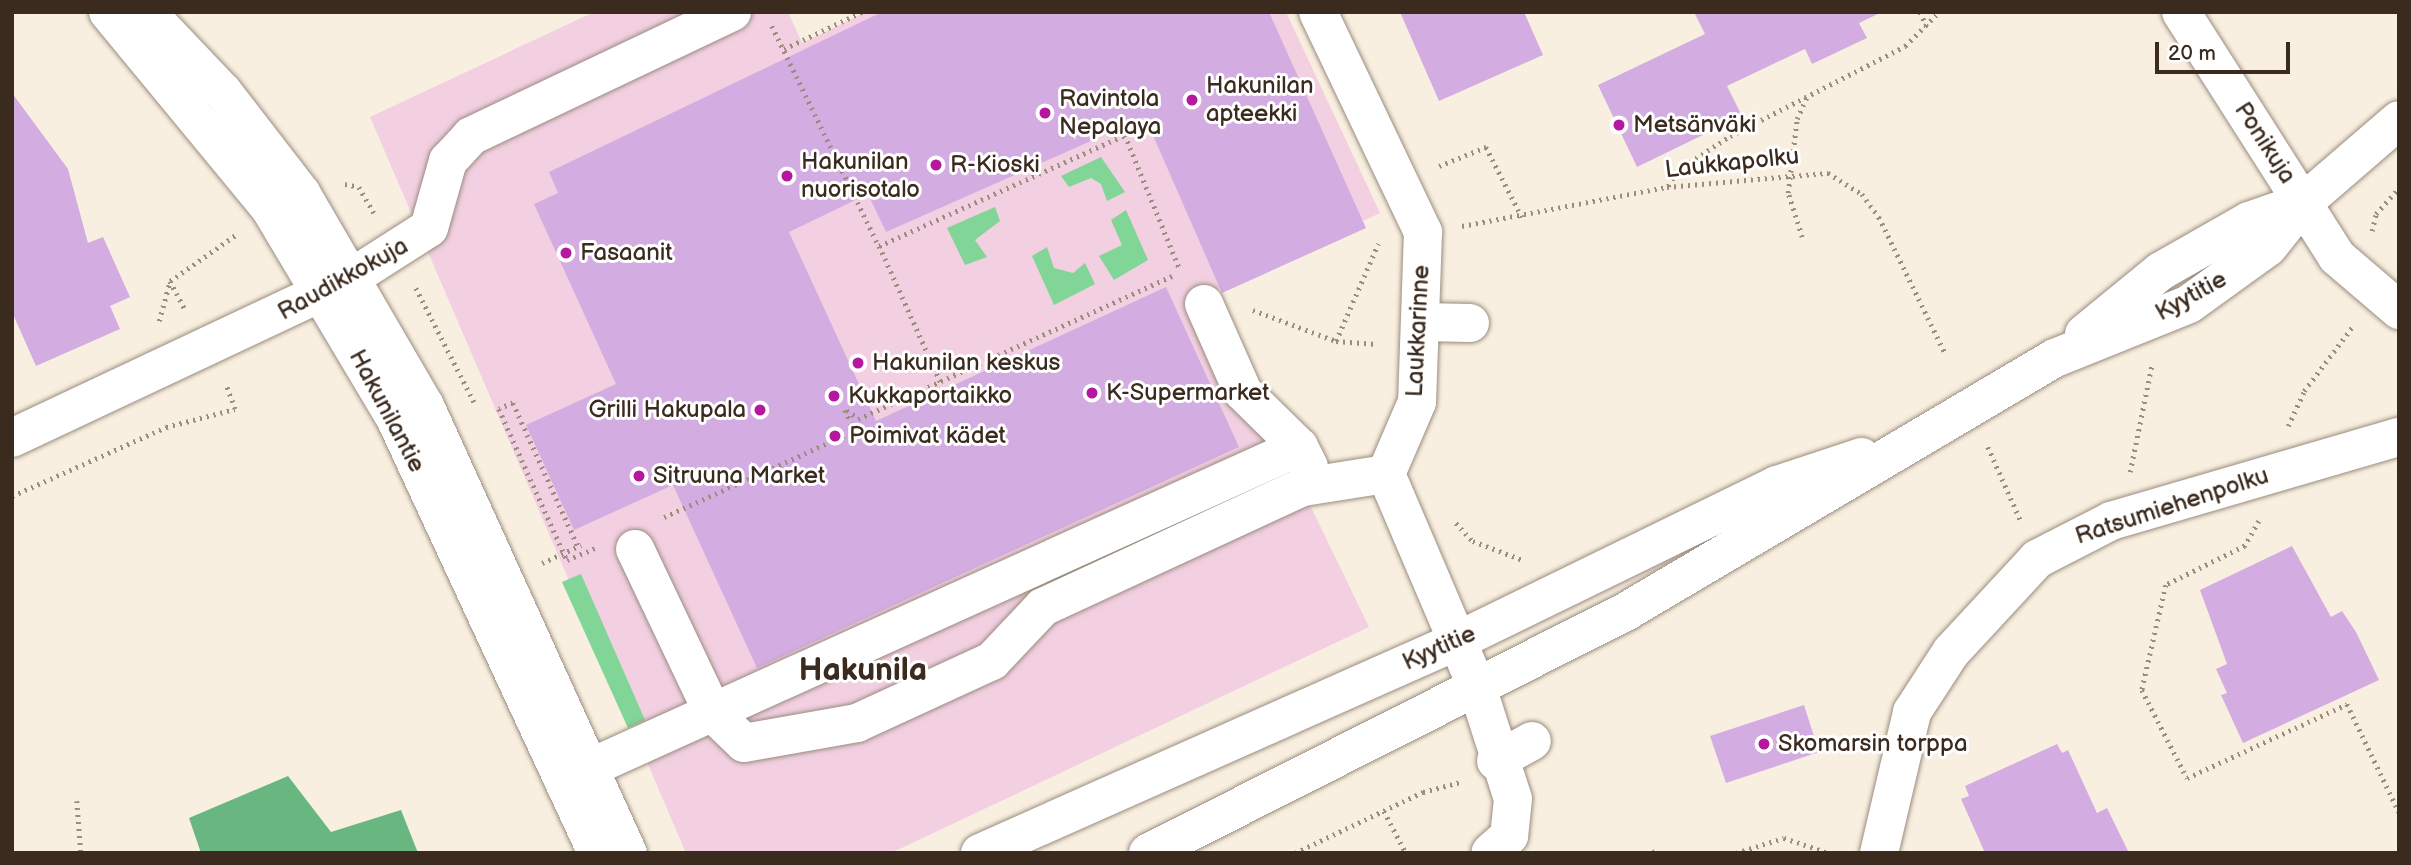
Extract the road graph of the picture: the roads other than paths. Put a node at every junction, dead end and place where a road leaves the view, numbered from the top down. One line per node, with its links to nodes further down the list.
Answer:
1 (108, 12): 8 (main road, Hakunilantie)
2 (147, 12): 8 (main road, Hakunilantie)
3 (732, 12): 8 (main road, Raudikkokuja)
4 (1318, 12): 11 (main road, Laukkarinne)
5 (2182, 12): 7 (main road, Ponikuja)
6 (2399, 120): 7 (main road, Kyytitie)
7 (2304, 202): 10 (main road, Ponikuja); 15 (main road, Kyytitie)
8 (334, 287): 14 (main road, Raudikkokuja); 25 (main road, Hakunilantie)
9 (1197, 292): 16 (main road)
10 (2399, 310)
11 (1421, 322): 12 (main road); 17 (main road, Laukkarinne)
12 (1470, 323)
13 (2399, 437): 31 (main road, Ratsumiehenpolku)
14 (12, 438)
15 (1898, 445): 20 (main road, Kyytitie); 21 (main road, Kyytitie)
16 (1298, 447): 18 (main road); 22 (main road)
17 (1386, 474): 18 (main road); 20 (main road)
18 (1317, 482): 22 (main road)
19 (632, 538): 22 (main road)
20 (1457, 641): 21 (main road); 28 (main road, Kyytitie)
21 (1478, 690): 24 (main road); 29 (main road, Kyytitie)
22 (713, 713): 25 (main road)
23 (1532, 741): 24 (main road)
24 (1496, 761): 30 (main road)
25 (575, 775): 26 (main road, Hakunilantie); 27 (main road, Hakunilantie)
26 (597, 853)
27 (628, 853)
28 (979, 853)
29 (1148, 853)
30 (1490, 853)
31 (1879, 853)

